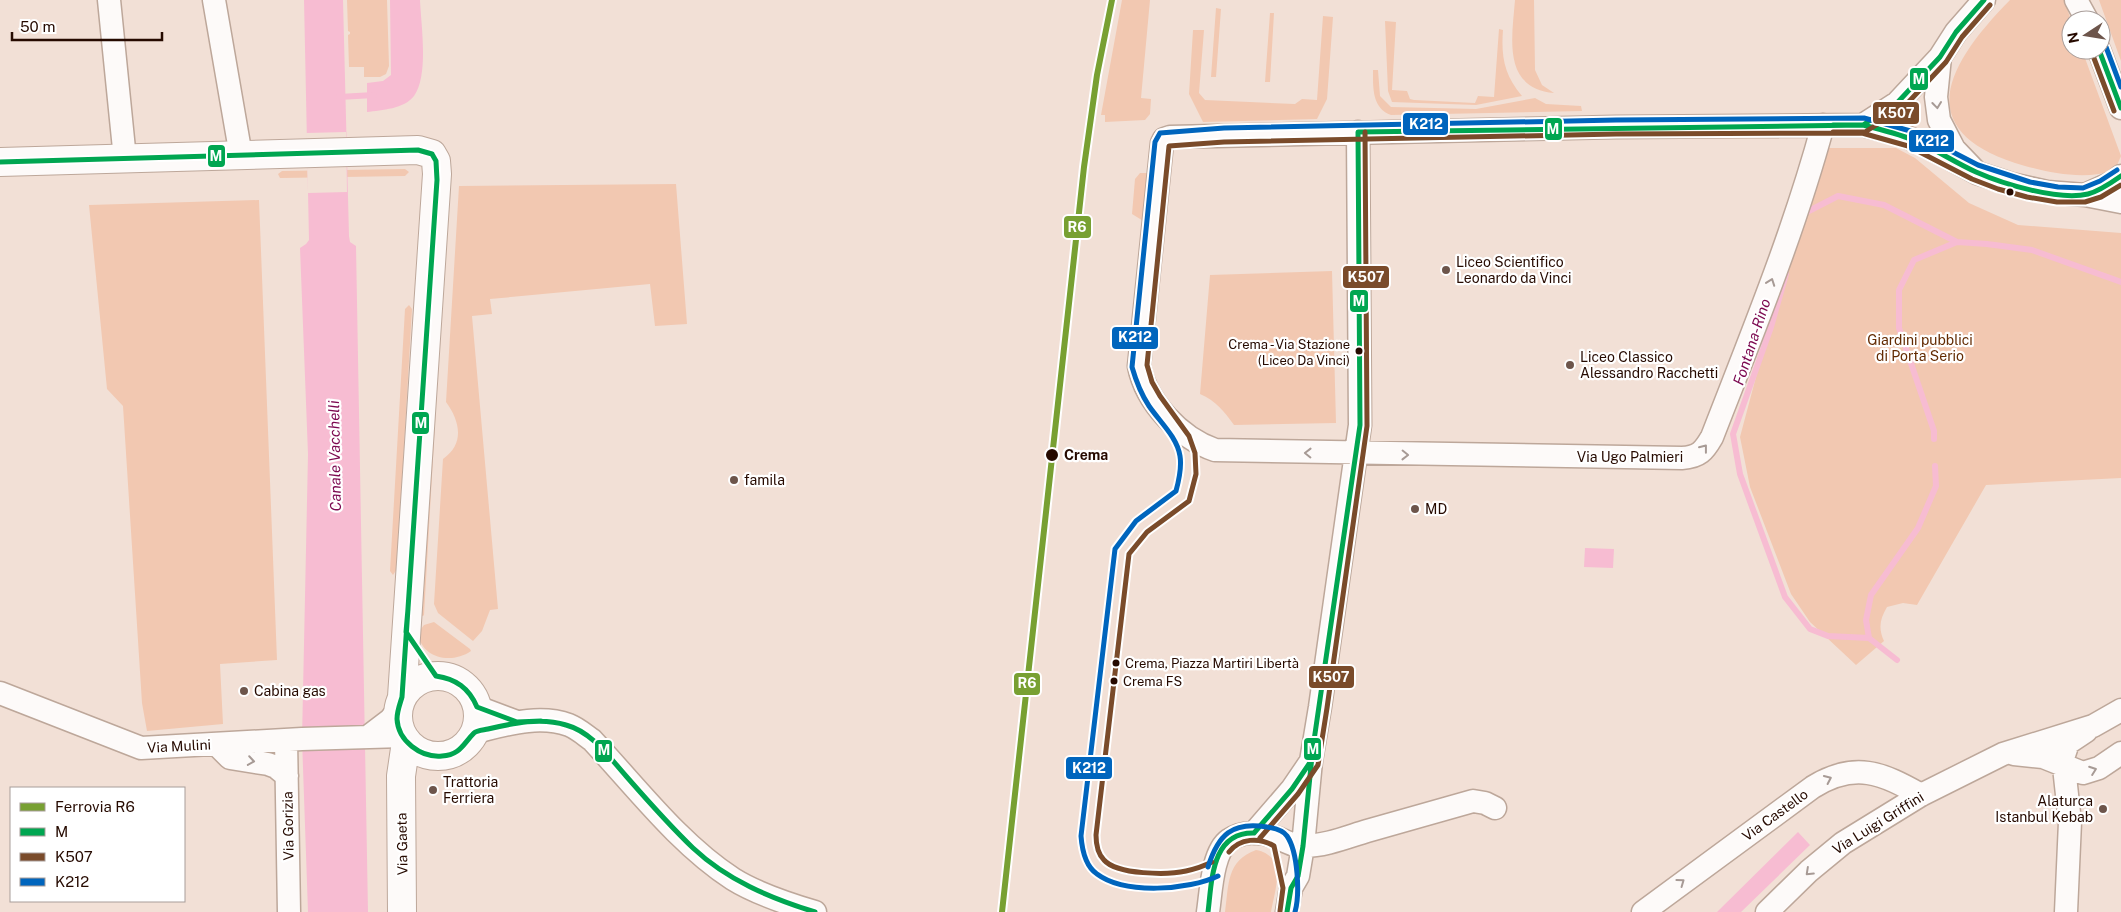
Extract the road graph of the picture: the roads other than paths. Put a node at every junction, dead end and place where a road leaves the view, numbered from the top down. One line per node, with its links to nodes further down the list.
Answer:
1 (109, 0): 11 (street)
2 (214, 0): 10 (street)
3 (1984, 0): 4 (street)
4 (1940, 57): 8 (street); 13 (street, one-way to 13)
5 (2103, 60): 6 (street)
6 (2121, 108)
7 (1823, 125): 8 (street); 9 (street); 17 (street, Via Ugo Palmieri, one-way to 7)
8 (1863, 125): 13 (street)
9 (1358, 132): 17 (street); 17 (street, one-way to 9)
10 (241, 156): 11 (main road); 18 (main road, Via Gaeta)
11 (125, 159): 12 (main road)
12 (0, 162)
13 (1977, 173): 15 (street)
14 (2121, 176): 15 (street)
15 (2085, 195): 16 (street)
16 (2121, 202)
17 (1357, 454): 29 (street)
18 (406, 632): 19 (main road); 24 (main road, Via Gaeta)
19 (436, 676): 22 (main road); 24 (main road)
20 (0, 693): 26 (street, Via Mulini)
21 (2121, 710): 23 (street)
22 (476, 719): 24 (main road); 40 (street)
23 (2093, 726): 28 (street, Via Luigi Griffini); 30 (street)
24 (406, 728): 25 (street, Via Mulini); 39 (main road, Via Gaeta)
25 (294, 740): 26 (street, Via Mulini); 31 (street, Via Gorizia)
26 (216, 744): 31 (street, one-way to 31)
27 (2121, 753): 30 (street, Via Luigi Griffini, one-way to 27)
28 (2003, 754): 30 (street, Via Luigi Griffini); 32 (street, Via Luigi Griffini)
29 (1311, 761): 34 (street); 36 (street)
30 (2063, 766): 45 (street)
31 (287, 776): 38 (street, Via Gorizia)
32 (1921, 795): 43 (street, Via Castello, one-way to 32); 44 (street, Via Luigi Griffini, one-way to 44)
33 (1494, 808): 36 (street)
34 (1254, 832): 35 (street); 41 (street)
35 (1281, 841): 36 (street); 37 (street)
36 (1303, 846): 37 (street)
37 (1291, 888): 42 (street)
38 (290, 912)
39 (402, 912)
40 (815, 912)
41 (1208, 912)
42 (1288, 912)
43 (1642, 912)
44 (1767, 912)
45 (2066, 912)

